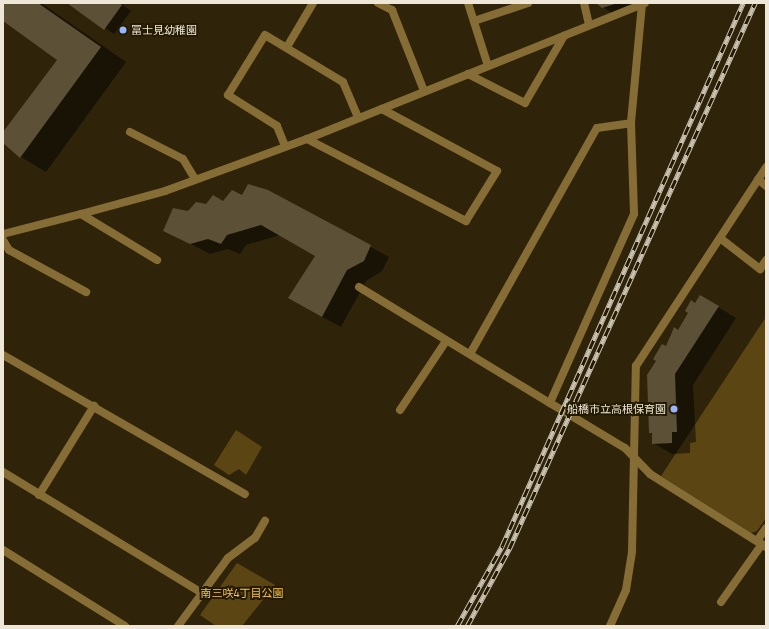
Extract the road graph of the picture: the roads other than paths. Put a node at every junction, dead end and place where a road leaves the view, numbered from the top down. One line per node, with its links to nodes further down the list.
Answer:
1 (313, 3): 10 (street)
2 (378, 3): 13 (street)
3 (468, 3): 7 (street)
4 (527, 3): 7 (street)
5 (584, 3): 8 (street)
6 (644, 4): 8 (street); 16 (street)
7 (474, 21): 11 (street)
8 (589, 24): 9 (street)
9 (564, 36): 11 (street); 12 (street)
10 (287, 47): 15 (street); 19 (street)
11 (488, 66): 12 (street)
12 (468, 74): 13 (street)
13 (424, 91): 14 (street)
14 (382, 109): 15 (street); 18 (street)
15 (358, 118): 18 (street)
16 (632, 124): 33 (street); 35 (street)
17 (130, 132): 21 (street)
18 (307, 139): 19 (street)
19 (285, 146): 21 (street)
20 (766, 167): 22 (street)
21 (195, 179): 24 (street)
22 (758, 179): 23 (street); 26 (street)
23 (766, 186)
24 (81, 214): 25 (street); 28 (street)
25 (3, 234)
26 (720, 238): 29 (street); 38 (street)
27 (3, 240): 31 (street)
28 (157, 260)
29 (766, 260)
30 (359, 287): 32 (street)
31 (86, 292)
32 (446, 341): 33 (street); 37 (street)
33 (470, 354): 35 (street)
34 (3, 355): 36 (street)
35 (550, 404): 38 (street)
36 (94, 406): 40 (street); 41 (street)
37 (400, 410)
38 (636, 460): 44 (street); 50 (street)
39 (3, 472): 41 (street)
40 (245, 494)
41 (39, 495): 46 (street)
42 (265, 521): 46 (street)
43 (766, 528): 44 (street)
44 (762, 544): 47 (street)
45 (3, 550): 48 (street)
46 (202, 593): 49 (street)
47 (721, 602)
48 (125, 626)
49 (178, 626)
50 (610, 626)

